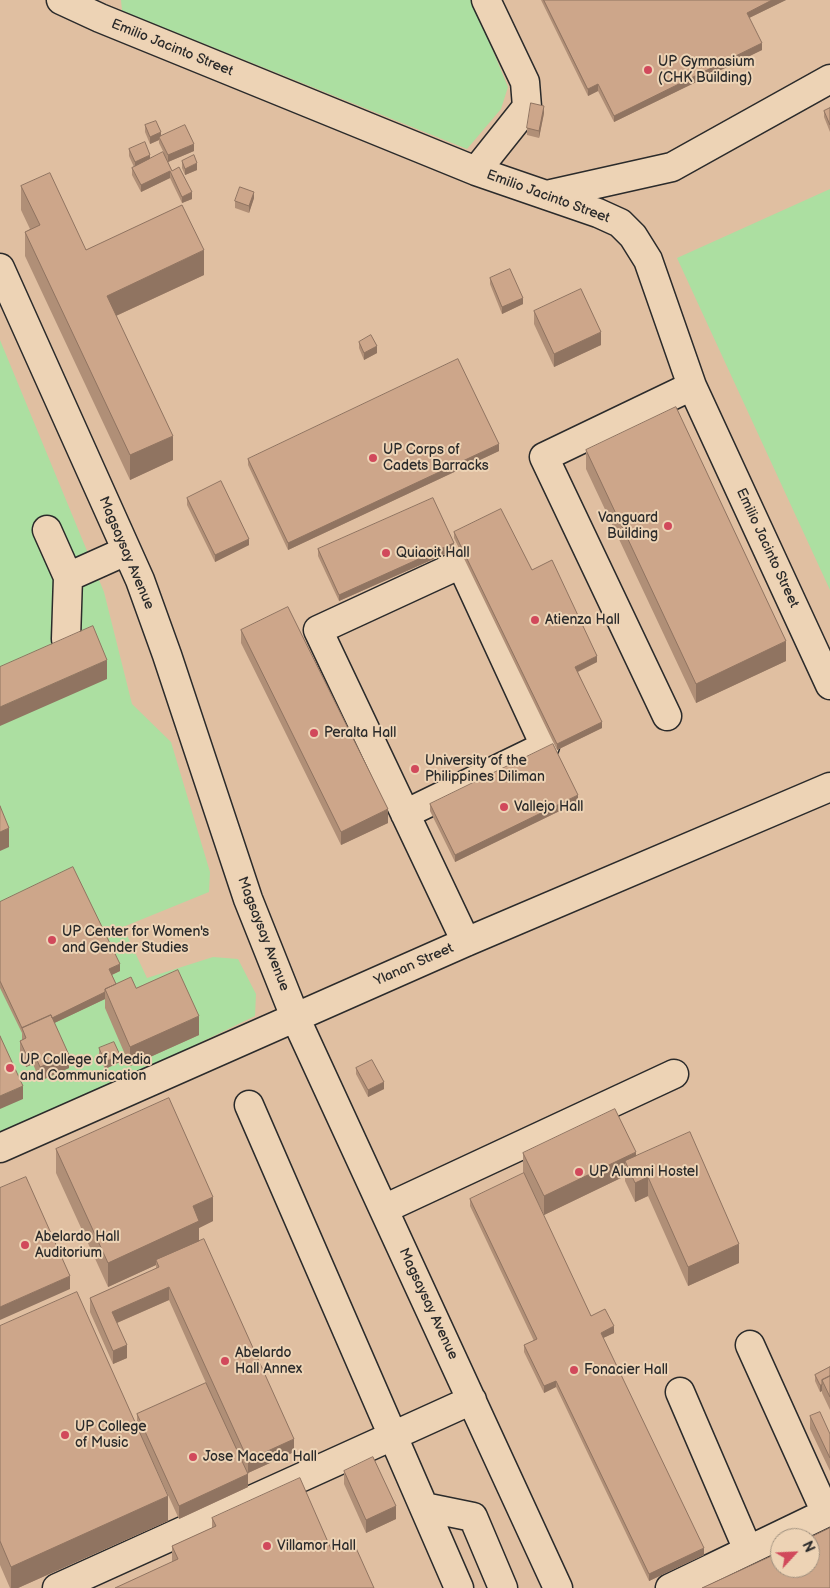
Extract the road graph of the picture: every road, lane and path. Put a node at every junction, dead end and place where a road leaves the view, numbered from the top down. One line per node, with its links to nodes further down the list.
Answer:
1 (61, 0): 4 (street, Emilio Jacinto Street)
2 (486, 0): 4 (street)
3 (830, 79): 5 (street)
4 (476, 171): 5 (street, Emilio Jacinto Street)
5 (547, 195): 7 (street, Emilio Jacinto Street)
6 (0, 268): 9 (street, Magsaysay Avenue)
7 (692, 386): 12 (street, Emilio Jacinto Street); 13 (street)
8 (47, 530): 10 (street)
9 (126, 551): 10 (street); 17 (street, Magsaysay Avenue)
10 (68, 577): 11 (street)
11 (66, 639)
12 (830, 685)
13 (666, 716)
14 (830, 787): 16 (street, Ylanan Street)
15 (405, 814): 15 (street); 16 (street)
16 (466, 942): 17 (street, Ylanan Street)
17 (295, 1017): 20 (street, Ylanan Street); 21 (street, Magsaysay Avenue)
18 (674, 1074): 21 (street)
19 (249, 1105): 25 (street)
20 (0, 1148)
21 (384, 1209): 24 (street, Magsaysay Avenue)
22 (750, 1345): 27 (street)
23 (680, 1392): 28 (street)
24 (472, 1400): 25 (street); 32 (street, Magsaysay Avenue)
25 (392, 1436): 26 (street); 29 (street)
26 (424, 1507): 30 (street); 31 (street)
27 (828, 1512): 28 (street)
28 (748, 1550): 33 (street)
29 (57, 1588)
30 (459, 1588)
31 (503, 1588)
32 (558, 1588)
33 (670, 1588)

